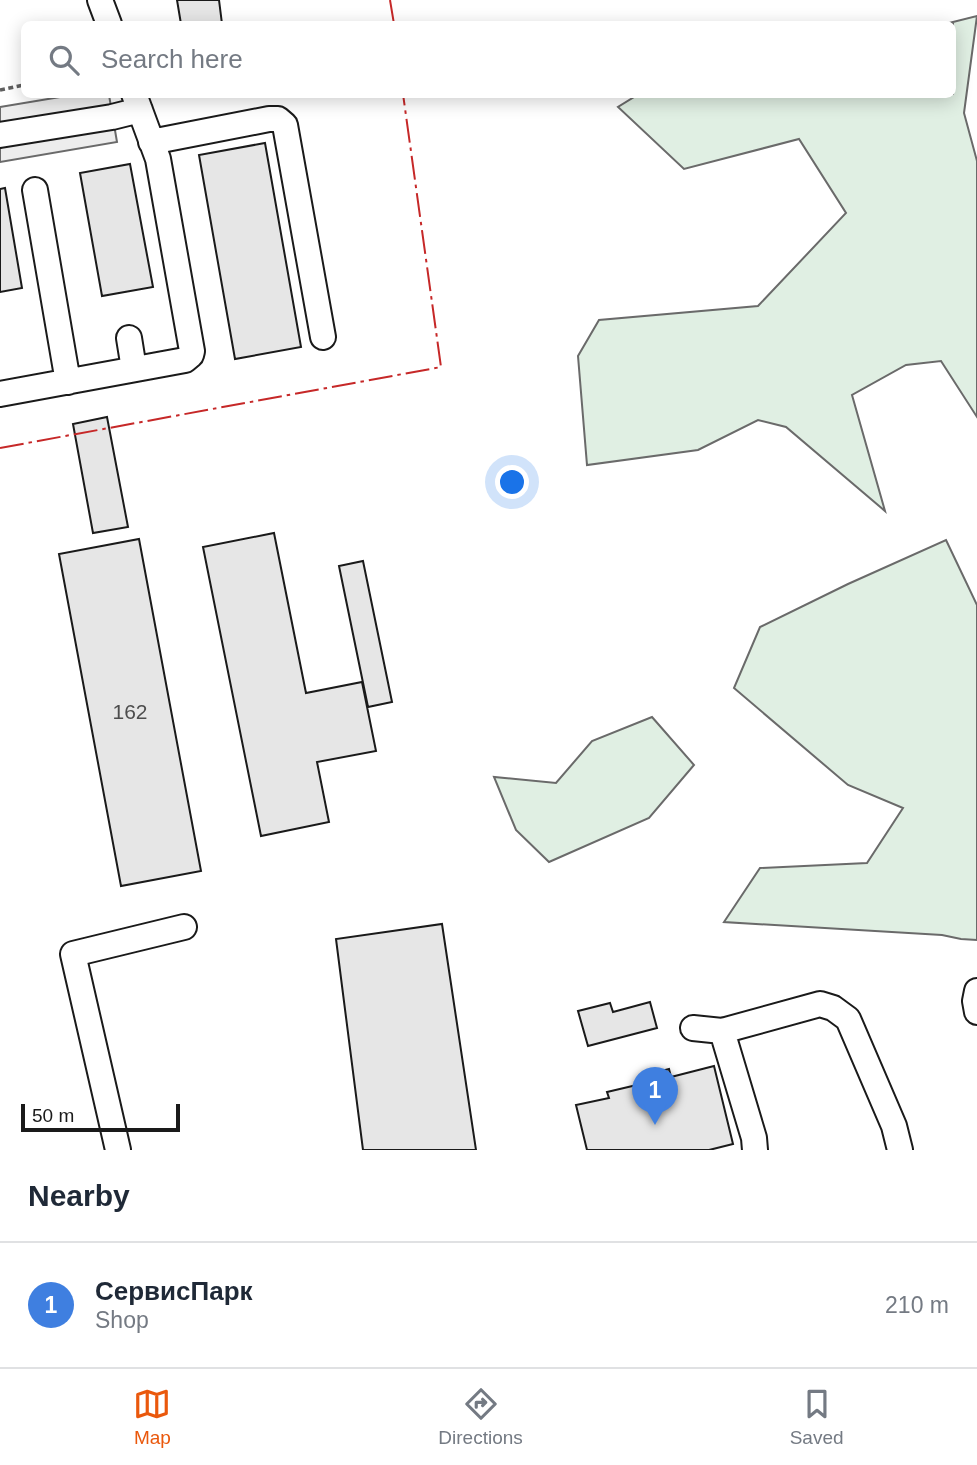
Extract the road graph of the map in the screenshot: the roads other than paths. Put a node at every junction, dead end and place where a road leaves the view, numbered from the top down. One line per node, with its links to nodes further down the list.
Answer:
1 (100, 0): 2 (lane)
2 (108, 21)
3 (137, 102): 4 (lane); 5 (lane)
4 (0, 135)
5 (152, 142): 7 (lane); 9 (lane)
6 (35, 190): 10 (lane)
7 (323, 337)
8 (129, 338): 9 (lane)
9 (135, 369): 10 (lane)
10 (68, 382): 11 (lane)
11 (0, 394)
12 (184, 927): 17 (lane)
13 (977, 991): 14 (lane)
14 (977, 1012)
15 (693, 1028): 16 (lane)
16 (722, 1031): 18 (lane); 19 (lane)
17 (118, 1150)
18 (755, 1150)
19 (900, 1150)

